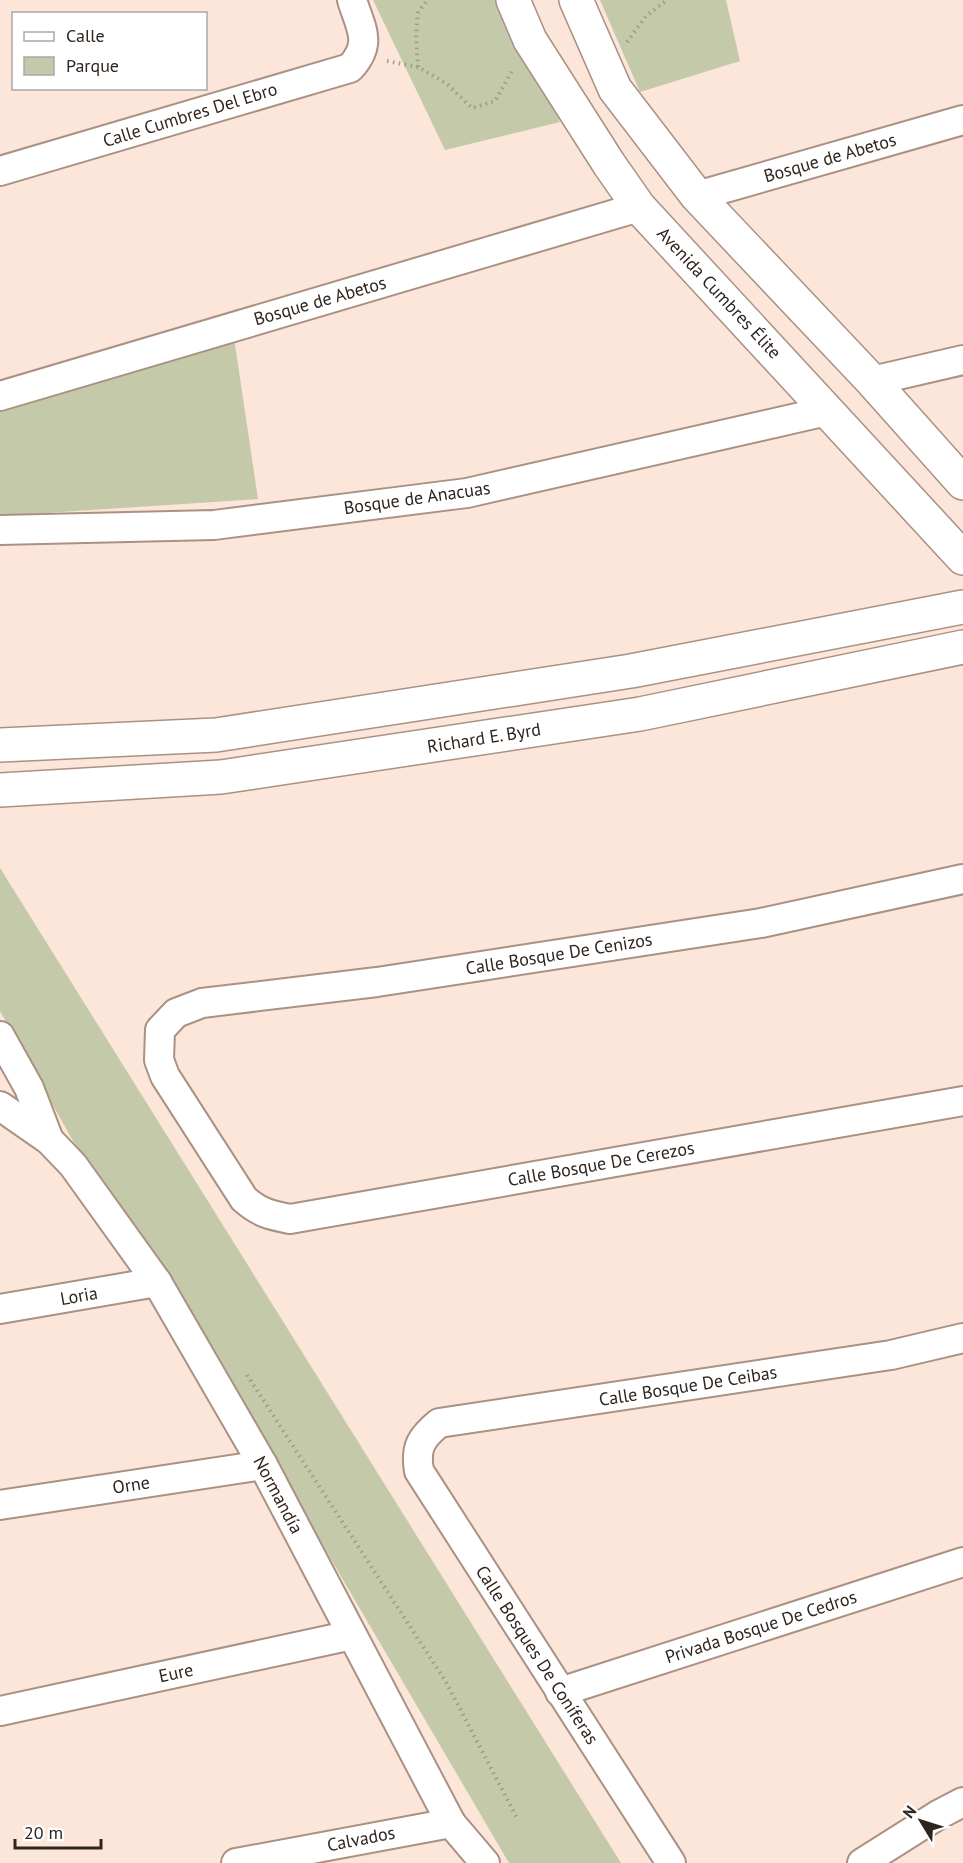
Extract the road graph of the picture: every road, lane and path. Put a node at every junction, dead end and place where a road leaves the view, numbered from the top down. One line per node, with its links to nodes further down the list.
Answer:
1 (352, 0): 7 (street)
2 (428, 0): 8 (path)
3 (513, 0): 6 (street, Avenida Cumbres Élite)
4 (576, 0): 9 (street)
5 (667, 0): 9 (path)
6 (530, 40): 8 (path); 12 (street, Avenida Cumbres Élite)
7 (364, 46): 8 (path); 13 (street, Calle Cumbres Del Ebro)
8 (418, 67)
9 (606, 69): 11 (street)
10 (963, 120): 14 (street, Bosque de Abetos)
11 (653, 138): 12 (street); 14 (street)
12 (609, 164): 15 (street, Avenida Cumbres Élite)
13 (0, 171)
14 (697, 196): 17 (street)
15 (639, 207): 18 (street, Bosque de Abetos); 19 (street, Avenida Cumbres Élite)
16 (963, 360): 17 (street)
17 (872, 381): 20 (street)
18 (0, 396)
19 (827, 411): 21 (street, Bosque de Anacuas); 22 (street, Avenida Cumbres Élite)
20 (963, 483)
21 (0, 530)
22 (963, 558)
23 (963, 607): 25 (street)
24 (963, 647): 26 (street, Richard E. Byrd)
25 (0, 745)
26 (0, 790)
27 (963, 879): 34 (street, Calle Bosque De Cenizos)
28 (0, 1036): 29 (street, Normandía)
29 (29, 1088): 30 (street); 33 (street, Normandía)
30 (0, 1100)
31 (963, 1101): 34 (street, Calle Bosque De Cerezos)
32 (0, 1106): 33 (street, Normandía)
33 (49, 1140): 35 (street, Normandía)
34 (244, 1199)
35 (157, 1282): 36 (street, Loria); 40 (street, Normandía)
36 (0, 1309)
37 (963, 1338): 39 (street, Calle Bosque De Ceibas)
38 (244, 1371): 47 (path)
39 (420, 1443): 44 (street, Calle Bosques De Coníferas)
40 (263, 1465): 41 (street, Orne); 43 (street, Normandía)
41 (0, 1505)
42 (963, 1562): 44 (street, Privada Bosque De Cedros)
43 (352, 1635): 45 (street, Eure); 48 (street, Normandía)
44 (560, 1692): 51 (street, Calle Bosques De Coníferas)
45 (0, 1711)
46 (963, 1802): 52 (street)
47 (518, 1820)
48 (451, 1822): 49 (street, Calvados); 50 (street, Normandía)
49 (236, 1863)
50 (485, 1863)
51 (671, 1863)
52 (862, 1863)

